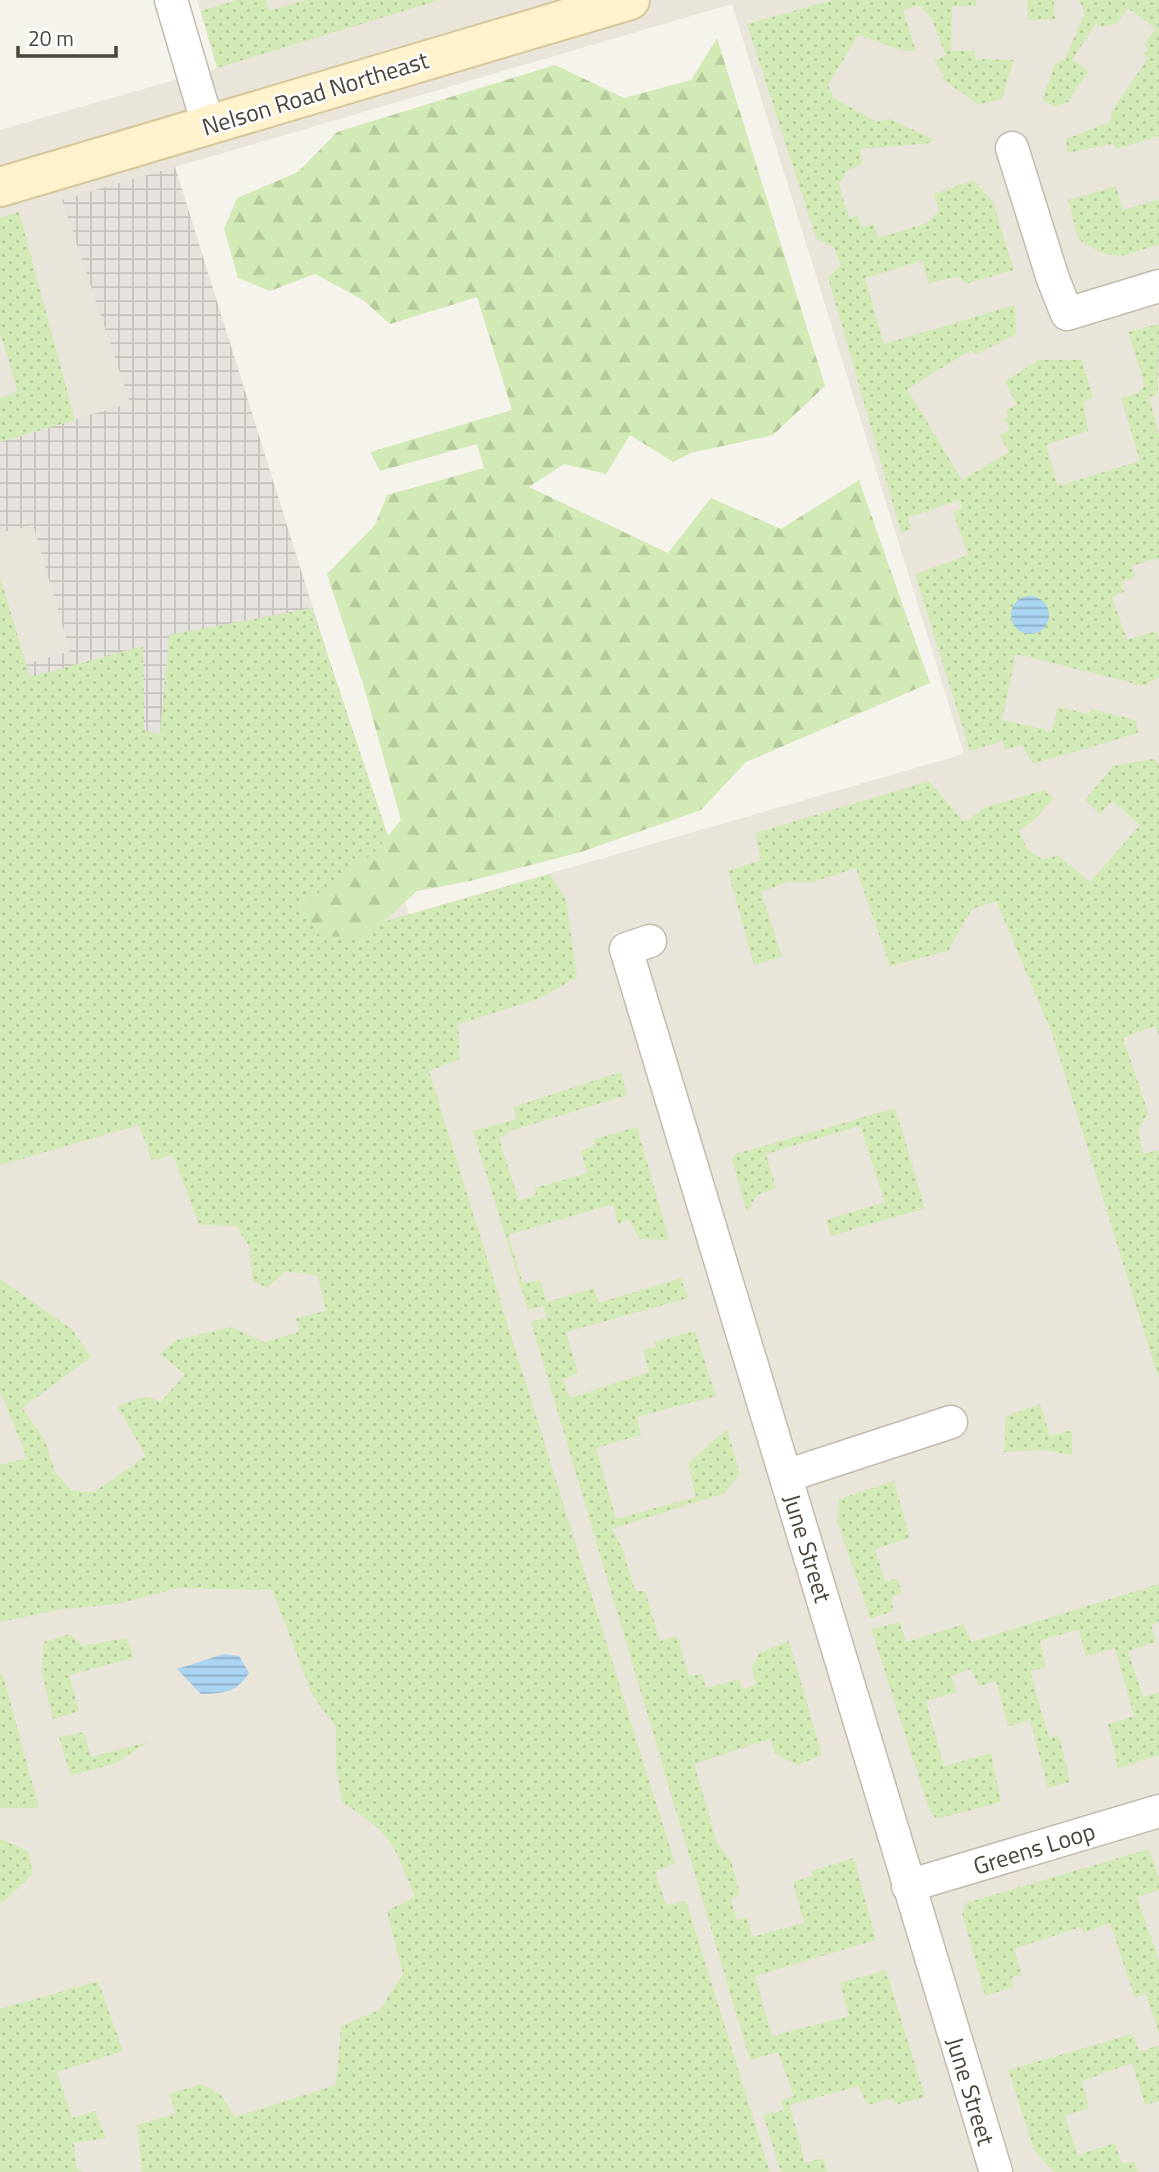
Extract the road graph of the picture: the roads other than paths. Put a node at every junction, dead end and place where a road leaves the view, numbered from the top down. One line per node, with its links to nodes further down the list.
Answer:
1 (171, 0): 3 (street)
2 (629, 0): 3 (street, Nelson Road Northeast)
3 (208, 125): 5 (street, Nelson Road Northeast)
4 (1012, 148): 6 (street)
5 (0, 187)
6 (1159, 286)
7 (650, 941): 9 (street, June Street)
8 (951, 1422): 9 (street)
9 (786, 1476): 11 (street, June Street)
10 (1159, 1811): 11 (street, Greens Loop)
11 (908, 1886): 12 (street, June Street)
12 (996, 2172)

